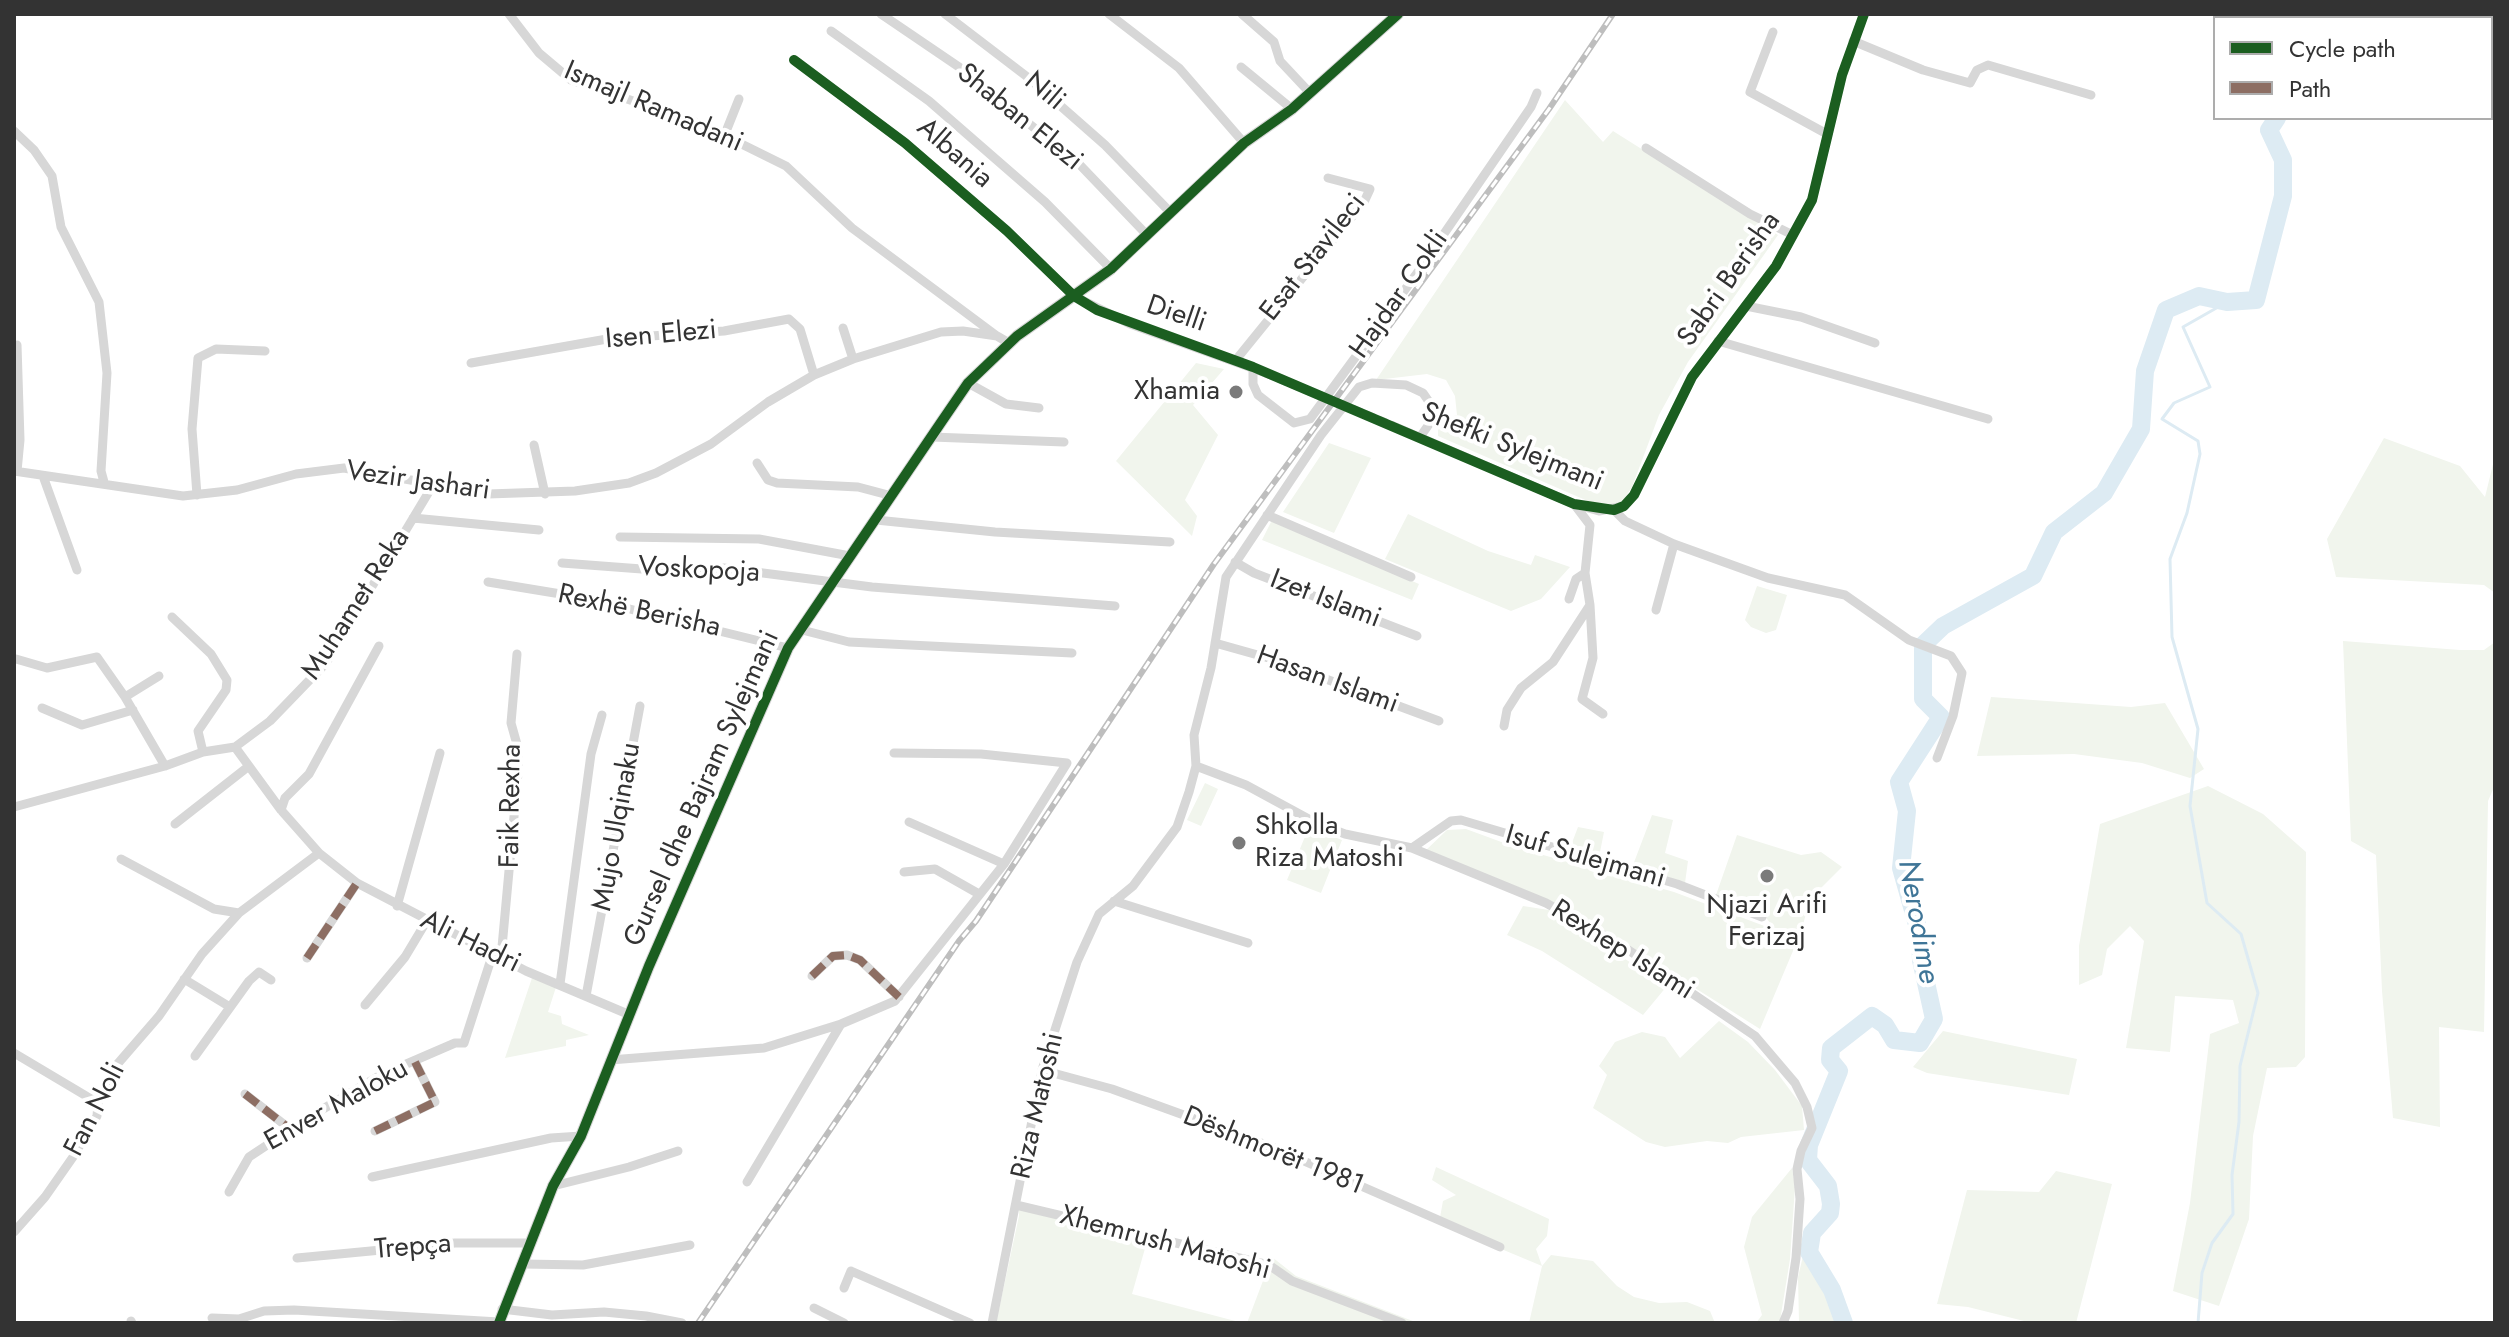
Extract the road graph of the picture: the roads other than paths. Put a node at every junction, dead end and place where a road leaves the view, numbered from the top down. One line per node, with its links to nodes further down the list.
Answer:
1 (509, 14): 19 (street, Ismajl Ramadani)
2 (881, 14): 25 (street, Shaban Elezi)
3 (945, 14): 24 (street, Nili)
4 (1109, 14): 21 (street)
5 (1242, 14): 13 (street)
6 (1864, 14): 10 (street, Sabri Berisha)
7 (1394, 15): 13 (street, Gursel dhe Bajram Sylejmani)
8 (831, 31): 27 (street)
9 (1773, 32): 20 (street)
10 (1853, 41): 15 (street); 20 (street, Sabri Berisha)
11 (794, 60): 28 (street, Albania)
12 (1241, 67): 17 (street)
13 (1310, 93): 17 (street, Gursel dhe Bajram Sylejmani)
14 (1537, 93): 40 (street, Hajdar Cokli)
15 (2091, 95)
16 (739, 99): 19 (street)
17 (1292, 109): 21 (street, Gursel dhe Bajram Sylejmani)
18 (14, 131): 54 (street)
19 (725, 134): 31 (street, Ismajl Ramadani)
20 (1827, 134): 26 (street, Sabri Berisha)
21 (1244, 143): 24 (street, Gursel dhe Bajram Sylejmani)
22 (1646, 148): 26 (street, Sabri Berisha)
23 (1328, 178): 38 (street, Esat Stavileci)
24 (1170, 212): 25 (street, Gursel dhe Bajram Sylejmani)
25 (1147, 235): 27 (street, Gursel dhe Bajram Sylejmani)
26 (1793, 235): 29 (street, Sabri Berisha)
27 (1111, 269): 28 (street, Gursel dhe Bajram Sylejmani)
28 (1074, 296): 33 (street, Gursel dhe Bajram Sylejmani); 38 (street, Dielli)
29 (1746, 306): 32 (street, Sabri Berisha); 34 (street, Sabri Berisha)
30 (843, 328): 37 (street)
31 (997, 336): 33 (street, Vezir Jashari); 37 (street, Vezir Jashari)
32 (1718, 341): 45 (street, Sabri Berisha); 60 (street, Sabri Berisha)
33 (1009, 343): 43 (street, Gursel dhe Bajram Sylejmani)
34 (1875, 343)
35 (17, 345): 52 (street)
36 (265, 351): 57 (street)
37 (853, 359): 42 (street, Vezir Jashari)
38 (1235, 361): 40 (street, Dielli)
39 (471, 363): 42 (street, Isen Elezi)
40 (1253, 367): 41 (street, Dielli)
41 (1266, 373)
42 (814, 375): 56 (street, Vezir Jashari)
43 (968, 383): 44 (street); 47 (street, Gursel dhe Bajram Sylejmani)
44 (1039, 408)
45 (1988, 419)
46 (1393, 426): 48 (street, Shefki Sylejmani)
47 (932, 437): 49 (street); 58 (street, Gursel dhe Bajram Sylejmani)
48 (1420, 437): 59 (street, Shefki Sylejmani); 62 (street, Riza Matoshi)
49 (1064, 442)
50 (534, 445): 56 (street)
51 (757, 463): 58 (street)
52 (15, 471): 53 (street, Vezir Jashari)
53 (43, 476): 54 (street, Vezir Jashari); 73 (street)
54 (104, 482): 57 (street, Vezir Jashari)
55 (433, 485): 56 (street, Vezir Jashari); 57 (street, Vezir Jashari); 63 (street, Muhamet Reka)
56 (545, 494)
57 (197, 495)
58 (892, 496): 64 (street, Gursel dhe Bajram Sylejmani)
59 (1574, 504): 61 (street, Shefki Sylejmani); 66 (street)
60 (1614, 510): 61 (street, Shefki Sylejmani); 69 (street, Shefki Sylejmani)
61 (1599, 511): 66 (street)
62 (1267, 515): 71 (street, Riza Matoshi); 75 (street)
63 (413, 518): 65 (street); 100 (street, Muhamet Reka)
64 (876, 520): 68 (street); 70 (street, Gursel dhe Bajram Sylejmani)
65 (539, 530)
66 (1590, 531): 74 (street)
67 (620, 537): 70 (street)
68 (1170, 542)
69 (1674, 544): 81 (street); 104 (street, Shefki Sylejmani)
70 (850, 556): 76 (street, Gursel dhe Bajram Sylejmani)
71 (1235, 562): 84 (street, Izet Islami); 85 (street, Riza Matoshi)
72 (562, 563): 76 (street, Voskopoja)
73 (77, 570)
74 (1585, 573): 78 (street); 79 (street)
75 (1411, 577)
76 (836, 580): 80 (street); 83 (street, Gursel dhe Bajram Sylejmani)
77 (488, 582): 87 (street, Rexhë Berisha)
78 (1569, 599)
79 (1590, 605): 96 (street); 99 (street)
80 (1115, 606)
81 (1656, 610)
82 (172, 617): 101 (street)
83 (802, 630): 87 (street, Gursel dhe Bajram Sylejmani); 88 (street, Gursel dhe Bajram Sylejmani)
84 (1417, 636)
85 (1215, 643): 98 (street, Hasan Islami); 107 (street, Riza Matoshi)
86 (379, 646): 109 (street)
87 (788, 648): 135 (street, Gursel dhe Bajram Sylejmani)
88 (1072, 653)
89 (517, 654): 125 (street, Faik Rexha)
90 (16, 659): 92 (street)
91 (159, 676): 92 (street)
92 (125, 697): 95 (street)
93 (640, 706): 131 (street, Mujo Ulqinaku)
94 (42, 708): 95 (street)
95 (133, 710): 105 (street)
96 (1603, 714)
97 (602, 715): 130 (street)
98 (1439, 721)
99 (1504, 726)
100 (235, 747): 101 (street); 106 (street, Ali Hadri)
101 (203, 752): 105 (street)
102 (440, 753): 120 (street)
103 (894, 753): 115 (street)
104 (1937, 758)
105 (165, 766): 108 (street)
106 (249, 766): 109 (street, Ali Hadri); 111 (street)
107 (1196, 766): 112 (street, Rexhep Islami); 119 (street, Riza Matoshi)
108 (14, 807)
109 (281, 810): 113 (street, Ali Hadri)
110 (909, 822): 115 (street)
111 (175, 824)
112 (1412, 848): 122 (street, Isuf Sulejmani); 161 (street, Rexhep Islami)
113 (319, 853): 117 (street, Ali Hadri); 121 (street, Fan Noli)
114 (121, 859): 121 (street)
115 (1004, 864): 118 (street)
116 (904, 872): 118 (street)
117 (357, 883): 120 (street, Ali Hadri); 126 (street)
118 (979, 894): 132 (street)
119 (1114, 901): 124 (street); 141 (street, Riza Matoshi)
120 (397, 906): 123 (street, Ali Hadri)
121 (239, 913): 128 (street, Fan Noli)
122 (1762, 917)
123 (426, 922): 125 (street, Ali Hadri); 133 (street)
124 (1248, 943)
125 (497, 955): 130 (street, Ali Hadri); 140 (street, Enver Maloku)
126 (307, 958)
127 (812, 976): 132 (street)
128 (184, 979): 134 (street); 143 (street, Fan Noli)
129 (271, 980): 134 (street)
130 (560, 984): 131 (street, Ali Hadri)
131 (586, 996): 135 (street, Ali Hadri)
132 (899, 997): 136 (street)
133 (365, 1005)
134 (230, 1007): 138 (street)
135 (630, 1015): 139 (street, Gursel dhe Bajram Sylejmani)
136 (841, 1024): 139 (street); 149 (street)
137 (14, 1053): 143 (street)
138 (195, 1056)
139 (610, 1060): 146 (street, Gursel dhe Bajram Sylejmani)
140 (415, 1062): 144 (street, Enver Maloku); 145 (street)
141 (1042, 1070): 152 (street, Riza Matoshi); 156 (street, Dëshmorët 1981)
142 (245, 1094): 144 (street)
143 (98, 1103): 153 (street, Fan Noli)
144 (290, 1129): 151 (street, Enver Maloku)
145 (375, 1131)
146 (581, 1136): 148 (street); 150 (street, Gursel dhe Bajram Sylejmani)
147 (678, 1151): 150 (street)
148 (372, 1177)
149 (747, 1182)
150 (553, 1186): 154 (street, Gursel dhe Bajram Sylejmani)
151 (229, 1192)
152 (1016, 1205): 167 (street, Riza Matoshi); 168 (street, Xhemrush Matoshi)
153 (14, 1232)
154 (530, 1243): 157 (street, Trepça); 158 (street, Gursel dhe Bajram Sylejmani)
155 (690, 1245): 158 (street)
156 (1500, 1247)
157 (297, 1258)
158 (523, 1264): 163 (street, Gursel dhe Bajram Sylejmani)
159 (844, 1288): 166 (street)
160 (814, 1308): 165 (street)
161 (1788, 1311): 169 (street, Rexhep Islami); 170 (street)
162 (212, 1318): 163 (street)
163 (500, 1318): 164 (street)
164 (682, 1322)
165 (844, 1323)
166 (970, 1323)
167 (992, 1323)
168 (1402, 1323)
169 (1783, 1323)
170 (1793, 1323)

